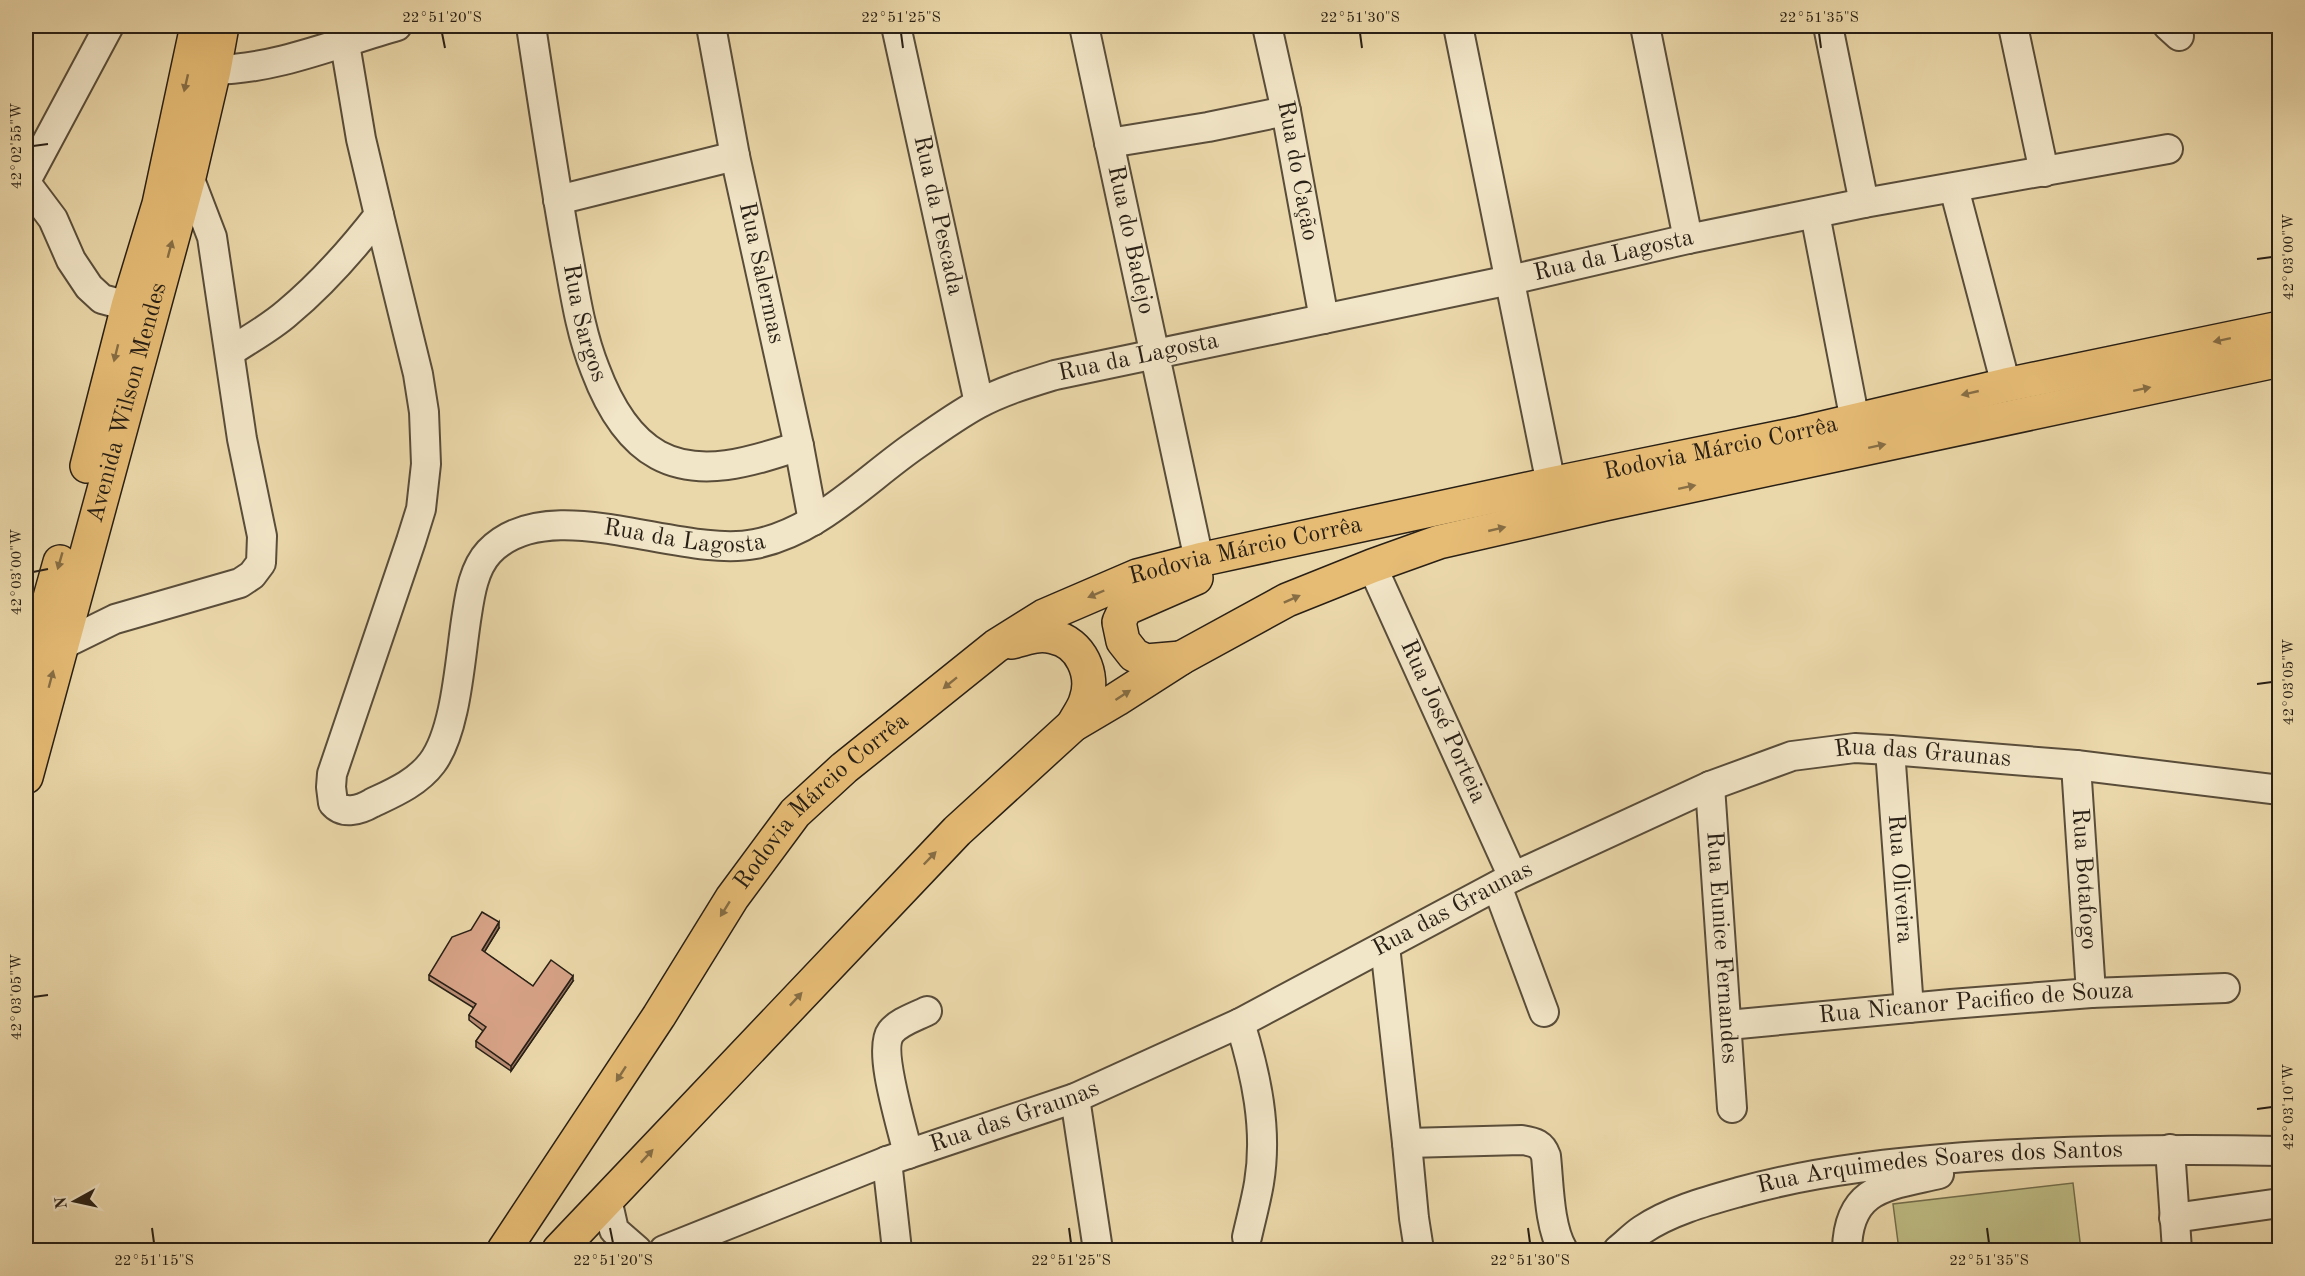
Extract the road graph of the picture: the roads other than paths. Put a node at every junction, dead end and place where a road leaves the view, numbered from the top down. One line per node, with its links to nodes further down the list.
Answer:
1 (109, 26): 22 (street)
2 (197, 26): 30 (main road, Avenida Wilson Mendes, one-way to 30)
3 (222, 26): 15 (main road, Avenida Wilson Mendes)
4 (397, 26): 14 (street)
5 (531, 26): 24 (street, Rua Sargos)
6 (711, 26): 19 (street, Rua Salermas)
7 (896, 26): 39 (street, Rua da Pescada)
8 (1084, 26): 17 (street, Rua do Badejo)
9 (1267, 26): 16 (street, Rua do Cação)
10 (1458, 26): 29 (street)
11 (1645, 26): 28 (street)
12 (1828, 26): 25 (street)
13 (2013, 26): 20 (street)
14 (344, 33): 15 (street); 27 (street)
15 (214, 70): 21 (main road, Avenida Wilson Mendes)
16 (1286, 111): 17 (street); 31 (street, Rua do Cação)
17 (1109, 143): 34 (street, Rua do Badejo)
18 (2168, 149): 20 (street, Rua da Lagosta)
19 (735, 156): 24 (street); 41 (street, Rua Salermas)
20 (2044, 172): 23 (street, Rua da Lagosta)
21 (189, 177): 33 (street); 47 (main road, Avenida Wilson Mendes, one-way to 21)
22 (26, 182): 30 (street)
23 (1954, 188): 25 (street, Rua da Lagosta); 38 (street)
24 (558, 200): 41 (street, Rua Sargos)
25 (1864, 203): 26 (street, Rua da Lagosta)
26 (1815, 214): 28 (street, Rua da Lagosta); 40 (street)
27 (379, 215): 33 (street); 43 (street, Rua da Lagosta)
28 (1688, 239): 29 (street, Rua da Lagosta)
29 (1510, 280): 31 (street, Rua da Lagosta); 42 (street)
30 (128, 306): 50 (main road, Avenida Wilson Mendes, one-way to 50)
31 (1324, 319): 34 (street, Rua da Lagosta)
32 (2280, 327): 38 (main road, Rodovia Márcio Corrêa, one-way to 38)
33 (230, 352): 47 (street)
34 (1154, 355): 39 (street, Rua da Lagosta); 45 (street, Rua do Badejo)
35 (2280, 360): 37 (main road, Rodovia Márcio Corrêa)
36 (2280, 368): 37 (street)
37 (2228, 371): 46 (main road, Rodovia Márcio Corrêa, one-way to 37)
38 (2006, 385): 40 (main road, Rodovia Márcio Corrêa, one-way to 40)
39 (979, 403): 43 (street, Rua da Lagosta)
40 (1855, 421): 42 (main road, Rodovia Márcio Corrêa)
41 (799, 446): 43 (street, Rua Salermas)
42 (1551, 484): 44 (main road, Rodovia Márcio Corrêa)
43 (813, 521)
44 (1232, 553): 45 (main road, Rodovia Márcio Corrêa); 49 (main road)
45 (1199, 560): 48 (main road, Rodovia Márcio Corrêa, one-way to 48)
46 (1372, 566): 49 (main road, Rodovia Márcio Corrêa, one-way to 46); 57 (street, Rua José Porteia)
47 (60, 645): 54 (main road, Avenida Wilson Mendes, one-way to 47)
48 (996, 646): 51 (main road); 77 (main road, Rodovia Márcio Corrêa, one-way to 77)
49 (1181, 658): 51 (main road, Rodovia Márcio Corrêa, one-way to 49)
50 (26, 683)
51 (1073, 724): 73 (main road, Rodovia Márcio Corrêa, one-way to 51)
52 (1890, 750): 53 (street, Rua das Graunas); 55 (street, Rua das Graunas); 61 (street, Rua Oliveira)
53 (2076, 765): 56 (street, Rua das Graunas); 60 (street, Rua Botafogo)
54 (26, 777)
55 (1710, 786): 57 (street, Rua das Graunas); 65 (street, Rua Eunice Fernandes)
56 (2280, 790)
57 (1505, 881): 58 (street, Rua das Graunas); 63 (street, Rua José Porteia)
58 (1385, 946): 64 (street, Rua das Graunas); 68 (street)
59 (2224, 988): 60 (street, Rua Nicanor Pacifico de Souza)
60 (2091, 993): 61 (street, Rua Nicanor Pacifico de Souza)
61 (1909, 1008): 65 (street, Rua Nicanor Pacifico de Souza)
62 (927, 1011): 72 (street)
63 (1544, 1012)
64 (1240, 1023): 66 (street, Rua das Graunas); 76 (street)
65 (1728, 1025): 67 (street, Rua Eunice Fernandes)
66 (1075, 1098): 72 (street, Rua das Graunas); 82 (street)
67 (1732, 1108)
68 (1407, 1143): 83 (street); 84 (street)
69 (2170, 1149): 70 (street, Rua Arquimedes Soares dos Santos); 71 (street, Rua Arquimedes Soares dos Santos); 75 (street)
70 (2280, 1151)
71 (2037, 1153): 85 (street, Rua Arquimedes Soares dos Santos); 86 (street)
72 (897, 1157): 80 (street, Rua das Graunas); 81 (street)
73 (607, 1199): 78 (main road, Rodovia Márcio Corrêa); 79 (street)
74 (2280, 1203): 75 (street)
75 (2174, 1218): 87 (street)
76 (1247, 1237)
77 (504, 1251)
78 (559, 1251)
79 (637, 1251)
80 (664, 1251)
81 (897, 1251)
82 (1098, 1251)
83 (1419, 1251)
84 (1563, 1251)
85 (1618, 1251)
86 (1847, 1251)
87 (2177, 1251)

